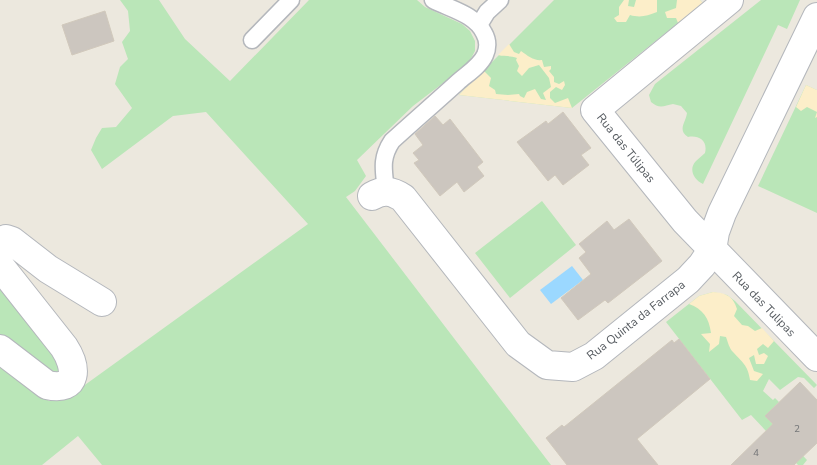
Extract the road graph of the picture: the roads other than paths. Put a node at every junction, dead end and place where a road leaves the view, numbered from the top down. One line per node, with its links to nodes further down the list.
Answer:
1 (291, 0): 7 (lane)
2 (434, 0): 6 (lane)
3 (500, 0): 6 (lane)
4 (729, 0): 10 (street, Rua das Túlipas)
5 (817, 17): 10 (street, Rua Quinta da Farrapa)
6 (479, 25): 8 (lane)
7 (252, 40)
8 (379, 194): 10 (street, Rua Quinta da Farrapa)
9 (0, 242): 12 (street)
10 (712, 250): 14 (street, Rua das Tulipas)
11 (0, 266): 13 (street)
12 (102, 302)
13 (0, 349)
14 (817, 357)

